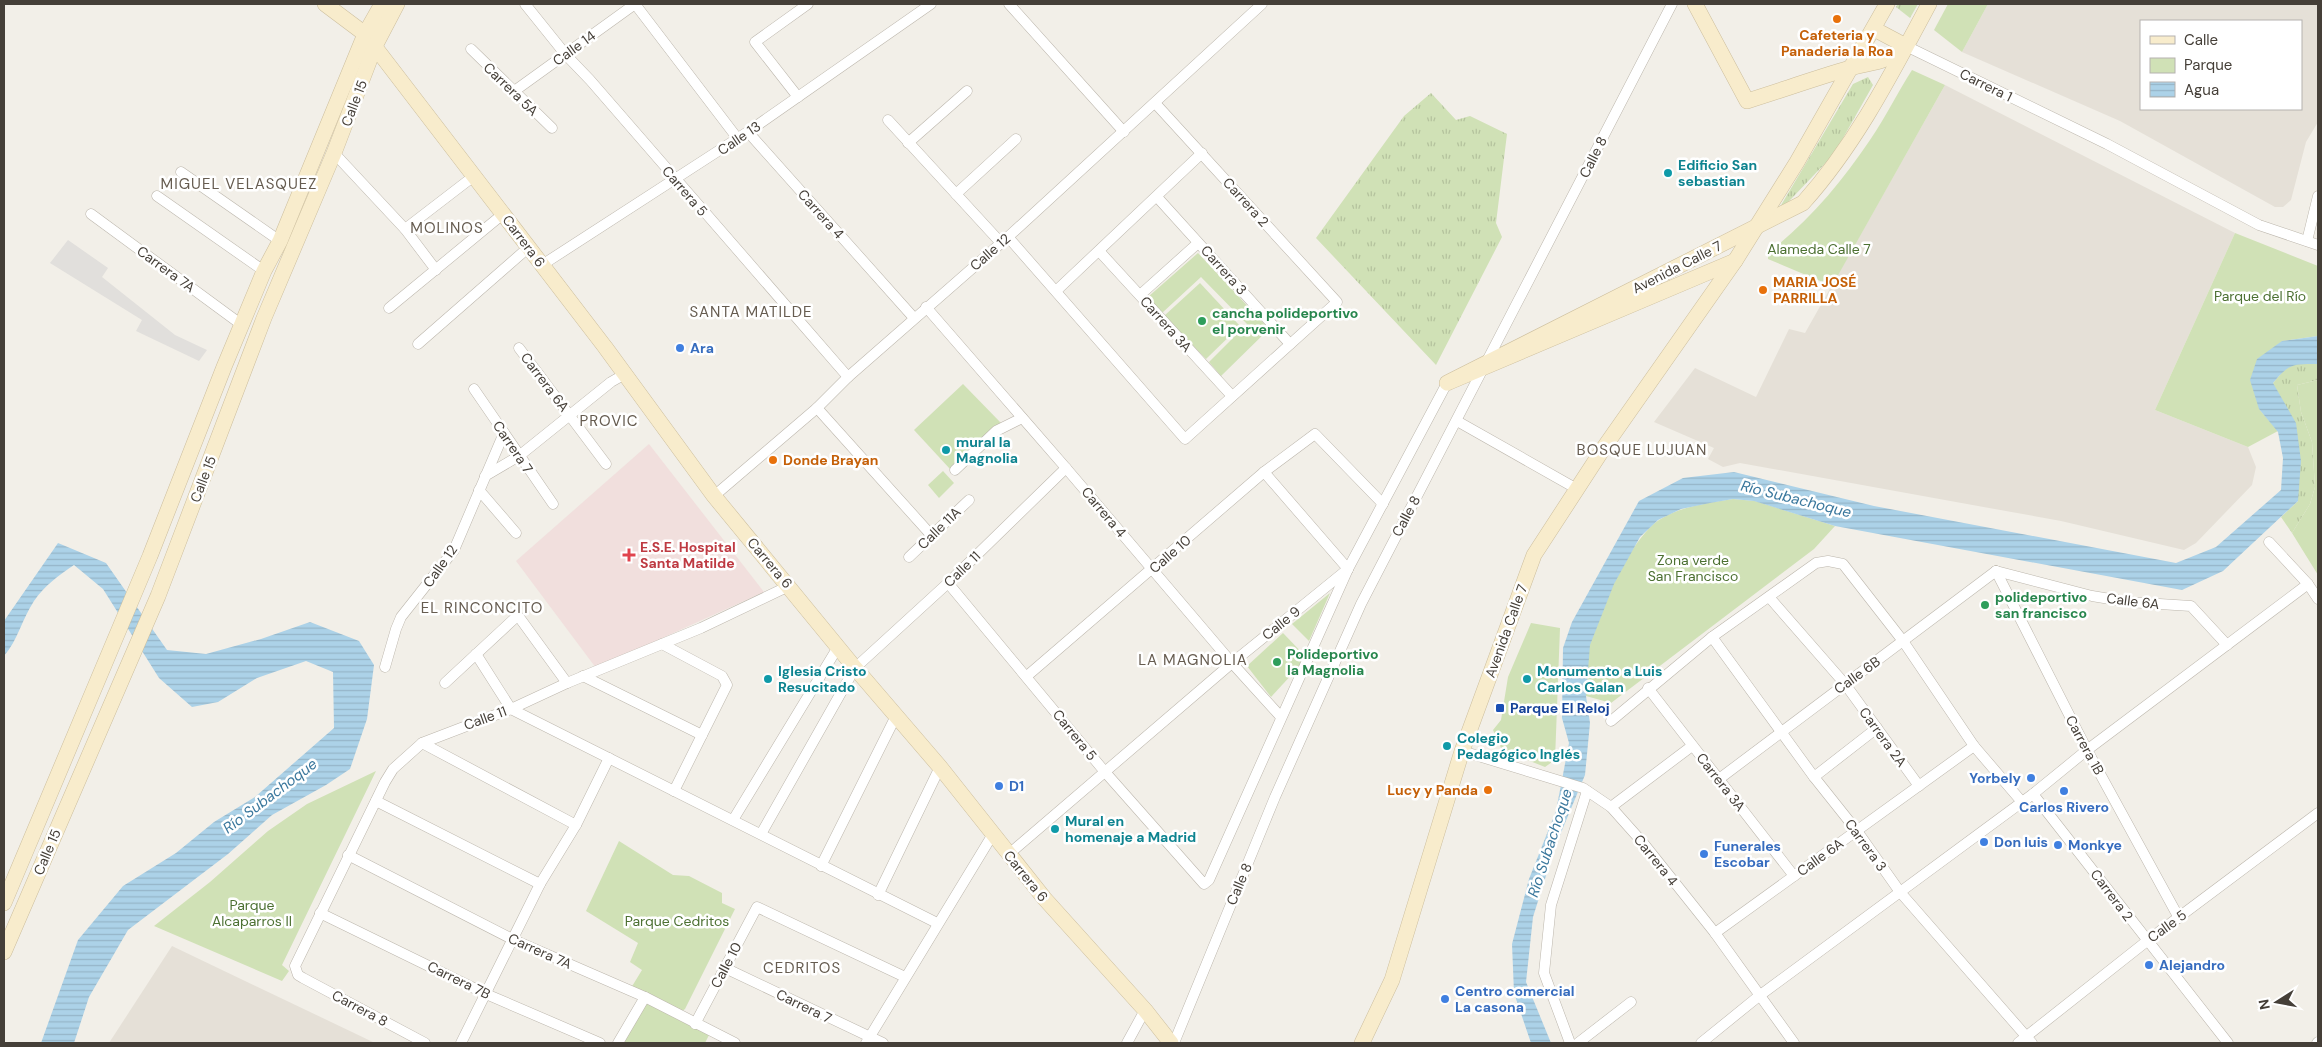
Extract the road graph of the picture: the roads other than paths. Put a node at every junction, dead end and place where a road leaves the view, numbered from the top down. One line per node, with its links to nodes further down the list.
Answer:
1 (325, 4): 14 (street, Carrera 6)
2 (525, 4): 18 (street, Carrera 5)
3 (635, 4): 18 (street, Calle 14); 28 (street)
4 (808, 4): 22 (street)
5 (932, 4): 22 (street, Calle 13)
6 (1009, 4): 27 (street)
7 (1262, 4): 23 (street, Calle 12)
8 (1672, 4): 71 (street, Calle 8)
9 (1695, 4): 19 (street)
10 (1887, 4): 13 (street, Avenida Calle 7)
11 (1929, 4): 16 (street, Avenida Calle 7)
12 (391, 5): 14 (street, Calle 15); 15 (street, Calle 15)
13 (1874, 29): 16 (street); 19 (street, Avenida Calle 7)
14 (365, 34): 15 (street, Carrera 6); 44 (street, Calle 15)
15 (375, 46): 31 (street, Calle 15); 34 (street, Carrera 6)
16 (1906, 46): 19 (street); 45 (street, Carrera 1); 65 (street, Avenida Calle 7)
17 (471, 49): 21 (street, Carrera 5A)
18 (566, 55): 21 (street, Calle 14); 35 (street, Carrera 5)
19 (1852, 67): 50 (street, Avenida Calle 7)
20 (967, 91): 30 (street)
21 (513, 92): 25 (street, Carrera 5A)
22 (798, 98): 26 (street, Calle 13)
23 (1154, 103): 27 (street, Calle 12); 32 (street, Carrera 2)
24 (888, 120): 30 (street)
25 (552, 128)
26 (748, 132): 28 (street, Calle 13); 58 (street, Carrera 4)
27 (1124, 132): 43 (street, Calle 12)
28 (738, 139): 35 (street, Calle 13)
29 (1016, 139): 36 (street)
30 (908, 143): 36 (street)
31 (334, 153): 42 (street); 90 (street, Calle 15)
32 (1202, 154): 39 (street); 61 (street, Carrera 2)
33 (181, 172): 44 (street)
34 (474, 176): 41 (street, Carrera 6); 42 (street)
35 (675, 180): 51 (street, Calle 13); 64 (street, Carrera 5)
36 (956, 194): 43 (street)
37 (157, 196): 53 (street)
38 (2318, 196): 45 (street)
39 (1157, 197): 46 (street, Carrera 3); 49 (street)
40 (91, 214): 59 (street, Carrera 7A)
41 (503, 214): 48 (street, Carrera 6); 52 (street)
42 (405, 229): 52 (street)
43 (1004, 240): 54 (street); 56 (street, Calle 12)
44 (280, 241): 53 (street, Calle 15)
45 (2307, 241): 47 (street, Carrera 1)
46 (1198, 243): 55 (street); 61 (street, Carrera 3)
47 (2318, 244)
48 (529, 247): 51 (street, Carrera 6); 60 (street)
49 (1100, 252): 54 (street); 55 (street, Carrera 3A)
50 (1735, 262): 65 (street, Avenida Calle 7); 80 (street, Avenida Calle 7)
51 (542, 266): 63 (street, Carrera 6)
52 (436, 270): 57 (street)
53 (264, 271): 59 (street, Calle 15)
54 (1056, 292): 67 (street)
55 (1140, 295): 67 (street, Carrera 3A)
56 (926, 307): 58 (street, Calle 12); 70 (street, Carrera 4)
57 (389, 308)
58 (914, 318): 64 (street, Calle 12)
59 (242, 324): 88 (street, Calle 15)
60 (418, 344)
61 (1290, 344): 67 (street)
62 (519, 348): 69 (street, Carrera 6A)
63 (625, 374): 69 (street); 81 (street, Carrera 6)
64 (848, 377): 68 (street, Calle 12)
65 (1447, 383): 84 (street, Calle 9)
66 (474, 389): 72 (street, Carrera 7)
67 (1232, 396)
68 (817, 408): 81 (street, Calle 12); 86 (street)
69 (569, 415): 73 (street); 74 (street, Carrera 6A)
70 (1022, 418): 75 (street, Carrera 4); 76 (street)
71 (1457, 421): 80 (street); 179 (street, Calle 8)
72 (504, 434): 73 (street, Carrera 7); 78 (street, Calle 12)
73 (519, 456): 78 (street); 83 (street, Carrera 7)
74 (606, 464)
75 (1066, 468): 92 (street, Carrera 4); 94 (street, Calle 11)
76 (955, 470)
77 (1264, 472): 84 (street, Calle 10); 91 (street); 92 (street, Calle 10)
78 (485, 476): 79 (street, Calle 12)
79 (479, 490): 85 (street); 106 (street, Calle 12)
80 (1577, 490): 125 (street, Avenida Calle 7)
81 (714, 496): 96 (street, Carrera 6)
82 (969, 500): 86 (street, Calle 11A)
83 (552, 504)
84 (1383, 504): 91 (street, Calle 9)
85 (516, 533)
86 (932, 536): 89 (street, Calle 11A)
87 (2269, 542): 95 (street)
88 (150, 556): 90 (street); 135 (street, Calle 15)
89 (909, 557)
90 (169, 569): 139 (street, Calle 15)
91 (1348, 569): 105 (street, Calle 9); 116 (street)
92 (1153, 570): 105 (street, Carrera 4); 109 (street, Calle 10)
93 (1996, 571): 100 (street, Calle 6B); 102 (street, Calle 6A); 124 (street, Carrera 1B)
94 (948, 583): 107 (street, Calle 11); 109 (street, Carrera 5)
95 (2308, 584): 98 (street); 102 (street)
96 (789, 586): 101 (street, Calle 11); 103 (street, Carrera 6)
97 (1769, 597): 99 (street); 100 (street); 112 (street, Carrera 2A)
98 (2318, 599)
99 (1712, 637): 113 (street); 119 (street, Carrera 3)
100 (1903, 642): 112 (street, Calle 6B); 123 (street)
101 (662, 644): 108 (street, Calle 11); 120 (street)
102 (2227, 645): 124 (street)
103 (838, 647): 107 (street, Carrera 6); 141 (street)
104 (476, 654): 110 (street); 111 (street); 114 (street)
105 (1232, 663): 116 (street, Carrera 4); 128 (street, Calle 9)
106 (385, 667)
107 (855, 668): 115 (street, Carrera 6); 144 (street, Calle 11)
108 (584, 676): 111 (street, Calle 11); 120 (street)
109 (1027, 676): 128 (street, Carrera 5)
110 (445, 683)
111 (567, 683): 114 (street, Calle 11)
112 (1845, 684): 118 (street, Carrera 2A); 119 (street, Calle 6B)
113 (1648, 688): 117 (street); 122 (street, Carrera 3A)
114 (511, 709): 121 (street, Calle 11); 126 (street)
115 (896, 716): 127 (street, Carrera 6); 148 (street)
116 (1281, 717): 128 (street, Carrera 5)
117 (1611, 721)
118 (1877, 728): 129 (street); 131 (street, Carrera 2A)
119 (1782, 731): 129 (street, Carrera 3); 130 (street, Calle 6B)
120 (702, 736): 133 (street)
121 (422, 743): 136 (street, Calle 11); 142 (street)
122 (1692, 746): 130 (street, Carrera 3A); 138 (street)
123 (1974, 746): 131 (street, Calle 6A); 137 (street)
124 (2087, 750): 134 (street); 155 (street, Carrera 1B)
125 (1462, 752): 132 (street, Carrera 4); 180 (street, Avenida Calle 7)
126 (609, 758): 133 (street); 142 (street)
127 (940, 767): 145 (street, Carrera 6); 152 (street)
128 (1105, 772): 146 (street, Calle 9)
129 (1814, 777): 143 (street, Carrera 3)
130 (1719, 779): 149 (street, Carrera 3A)
131 (1919, 786): 143 (street, Calle 6A)
132 (1585, 790): 138 (street, Carrera 4); 181 (street)
133 (674, 791): 141 (street)
134 (2033, 794): 137 (street); 159 (street, Carrera 2)
135 (47, 798): 139 (street); 153 (street, Calle 15)
136 (376, 801): 147 (street, Calle 11); 150 (street)
137 (2022, 802): 151 (street)
138 (1611, 808): 157 (street, Carrera 4)
139 (65, 810): 160 (street, Calle 15)
140 (2318, 813): 155 (street, Calle 5)
141 (733, 820): 144 (street)
142 (576, 825): 150 (street)
143 (1857, 830): 149 (street, Calle 6A); 151 (street, Carrera 3)
144 (761, 834): 148 (street)
145 (993, 834): 146 (street, Carrera 6); 156 (street)
146 (1009, 854): 168 (street, Carrera 6)
147 (348, 855): 154 (street, Calle 11); 158 (street, Carrera 7A)
148 (821, 866): 152 (street)
149 (1794, 876): 157 (street, Calle 6A)
150 (540, 884): 158 (street)
151 (1900, 892): 165 (street); 171 (street, Carrera 3)
152 (878, 895): 156 (street)
153 (4, 903)
154 (320, 913): 162 (street, Calle 11); 164 (street, Carrera 7B)
155 (2179, 918): 159 (street, Calle 5)
156 (937, 923): 163 (street)
157 (1714, 933): 165 (street, Carrera 4)
158 (514, 940): 164 (street); 166 (street, Carrera 7A)
159 (2147, 941): 171 (street, Calle 5); 186 (street, Carrera 2)
160 (4, 952)
161 (725, 968): 163 (street, Calle 10); 169 (street, Calle 10); 170 (street, Carrera 7)
162 (296, 971): 172 (street, Carrera 8)
163 (906, 977): 170 (street)
164 (486, 994): 173 (street); 174 (street, Carrera 7B)
165 (1759, 996): 183 (street); 184 (street, Carrera 4)
166 (645, 997): 169 (street, Carrera 7A); 175 (street)
167 (1631, 1002): 182 (street)
168 (1145, 1010): 178 (street); 179 (street, Carrera 6)
169 (695, 1024): 176 (street, Carrera 7A)
170 (867, 1040): 177 (street, Carrera 7)
171 (2030, 1040): 185 (street, Calle 5)
172 (426, 1043)
173 (461, 1043)
174 (600, 1043)
175 (618, 1043)
176 (735, 1043)
177 (883, 1043)
178 (1127, 1043)
179 (1172, 1043)
180 (1362, 1043)
181 (1570, 1043)
182 (1578, 1043)
183 (1701, 1043)
184 (1794, 1043)
185 (2018, 1043)
186 (2228, 1043)

